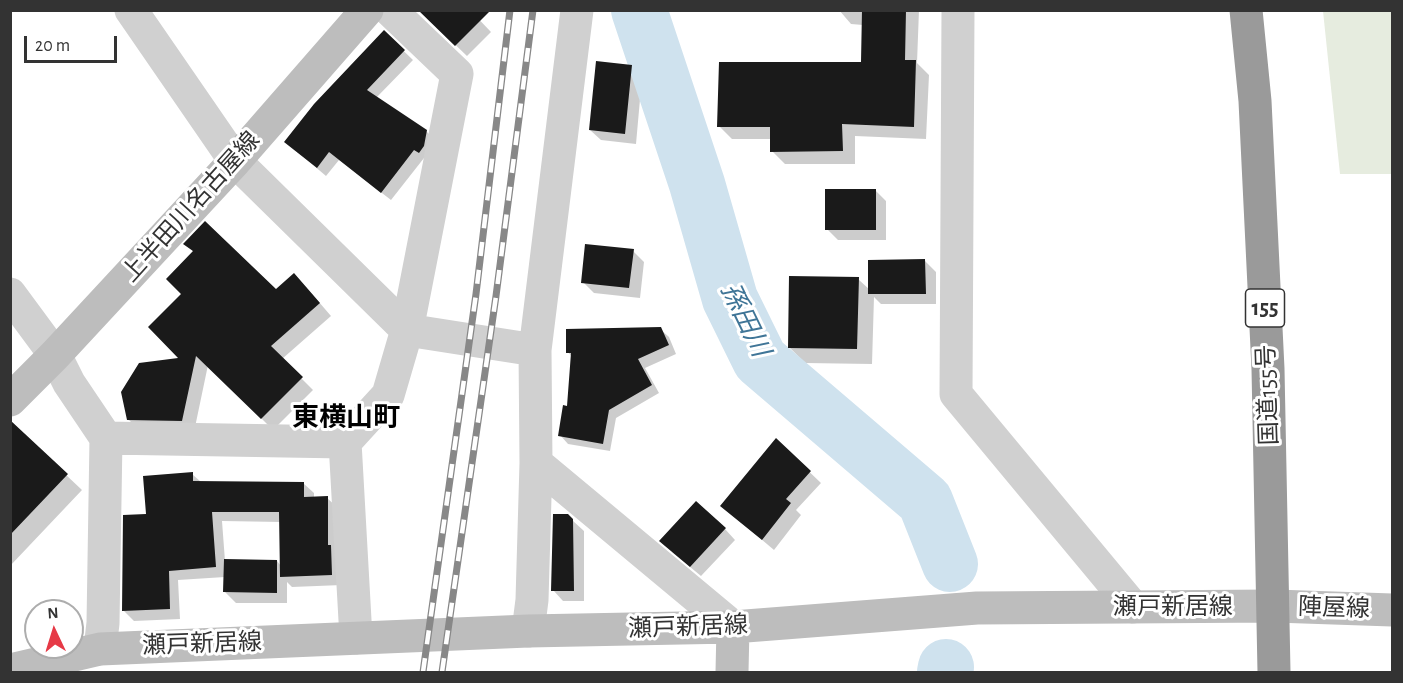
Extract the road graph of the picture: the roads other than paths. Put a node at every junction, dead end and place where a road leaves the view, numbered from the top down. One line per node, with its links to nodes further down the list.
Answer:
1 (131, 10): 7 (street)
2 (390, 10): 9 (street)
3 (577, 10): 10 (street)
4 (957, 10): 17 (street)
5 (1246, 10): 16 (highway, 国道155号 / 155)
6 (356, 17): 7 (street, 上半田川名古屋線)
7 (235, 160): 9 (street); 11 (street, 上半田川名古屋線)
8 (10, 294): 11 (street)
9 (407, 330): 10 (street); 14 (street)
10 (535, 350): 15 (street)
11 (55, 356): 12 (street, 上半田川名古屋線); 13 (street)
12 (10, 400)
13 (106, 438): 14 (street); 22 (street)
14 (345, 442): 21 (street)
15 (536, 462): 19 (street); 20 (street)
16 (1275, 606): 17 (street, 瀬戸新居線); 18 (street, 陣屋線); 26 (highway, 国道155号 / 155)
17 (1133, 607): 19 (street, 瀬戸新居線)
18 (1392, 610)
19 (733, 627): 20 (street, 瀬戸新居線); 25 (street)
20 (528, 631): 21 (street, 瀬戸新居線)
21 (356, 638): 22 (street, 瀬戸新居線)
22 (100, 649): 23 (street, 瀬戸新居線); 24 (street)
23 (10, 670)
24 (126, 672)
25 (732, 672)
26 (1274, 672)

